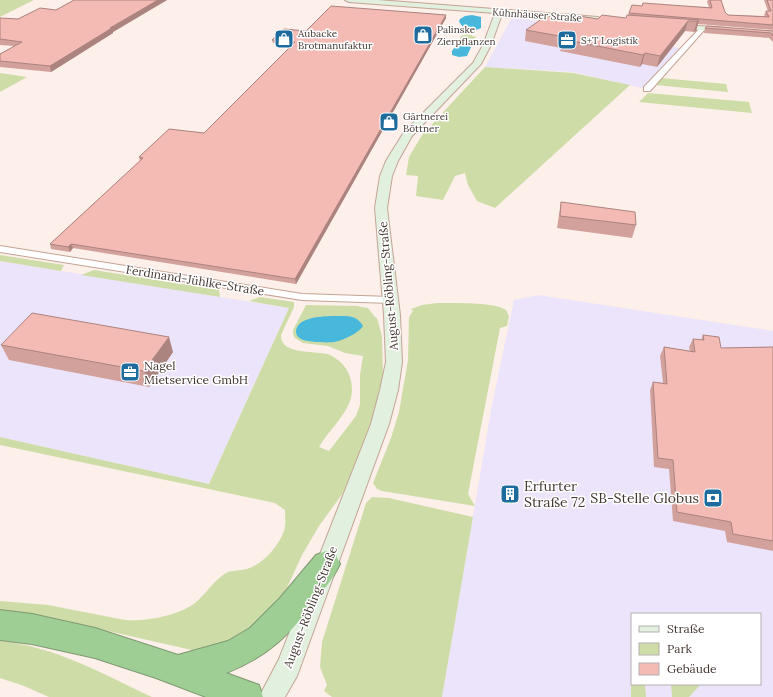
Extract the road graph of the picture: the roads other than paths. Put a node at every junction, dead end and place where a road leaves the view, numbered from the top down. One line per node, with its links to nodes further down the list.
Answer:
1 (349, 0): 2 (street, Kühnhäuser Straße)
2 (499, 12): 3 (street, Kühnhäuser Straße); 9 (street, August-Röbling-Straße)
3 (605, 20)
4 (663, 25): 5 (street)
5 (703, 28): 6 (street); 7 (street)
6 (734, 30)
7 (647, 89)
8 (0, 249): 9 (street, Ferdinand-Jühlke-Straße)
9 (391, 300): 10 (street, August-Röbling-Straße)
10 (326, 564): 12 (highway); 14 (street, August-Röbling-Straße)
11 (0, 626): 12 (highway)
12 (180, 670): 13 (highway)
13 (247, 697)
14 (271, 697)

